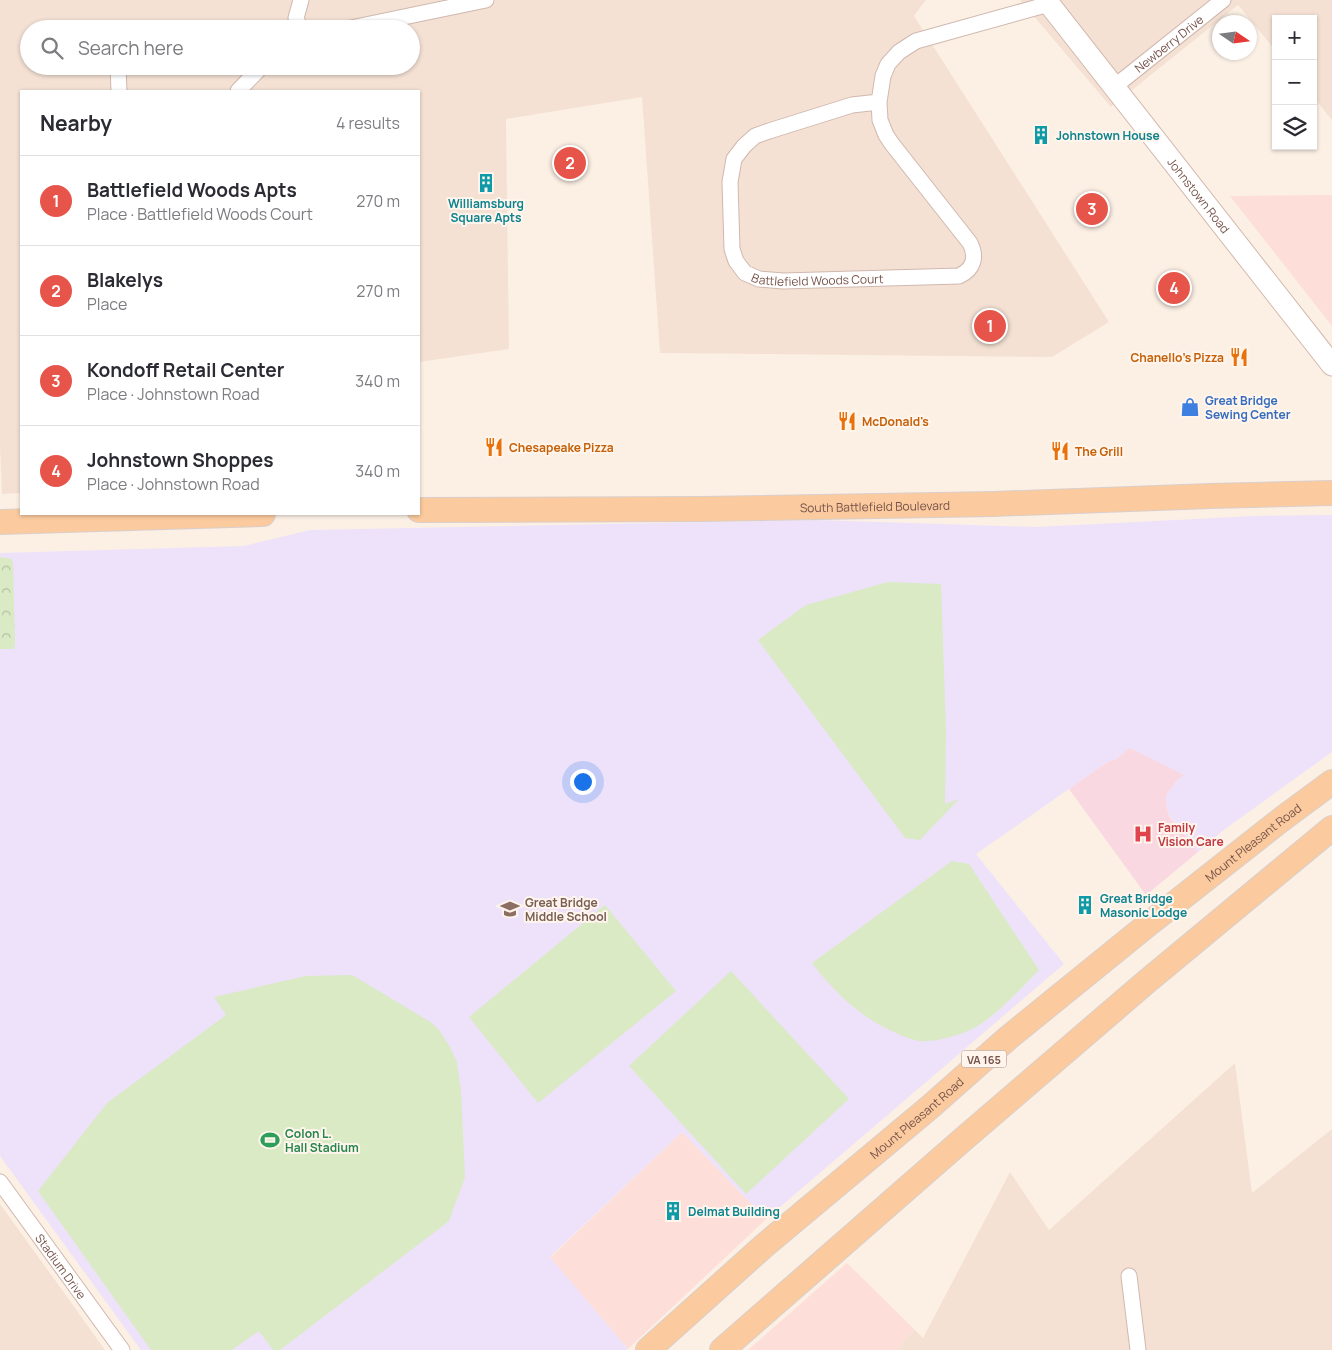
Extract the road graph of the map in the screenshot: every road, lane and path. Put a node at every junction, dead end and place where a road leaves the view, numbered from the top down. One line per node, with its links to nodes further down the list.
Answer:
1 (300, 0): 5 (street)
2 (486, 0): 6 (street)
3 (1223, 0): 9 (street, Newberry Drive)
4 (1048, 2): 9 (main road, Johnstown Road); 12 (street, Battlefield Woods Court)
5 (297, 20)
6 (389, 20)
7 (118, 75): 10 (street)
8 (253, 75): 11 (street)
9 (1114, 86): 13 (main road, Johnstown Road)
10 (119, 90)
11 (239, 90)
12 (879, 102): 12 (street, Battlefield Woods Court)
13 (1332, 365)
14 (1332, 493): 15 (main road, South Battlefield Boulevard)
15 (420, 510)
16 (194, 515): 17 (main road)
17 (126, 516): 18 (main road)
18 (0, 522)
19 (1332, 782): 26 (main road, Mount Pleasant Road / VA 165)
20 (1332, 812): 22 (main road)
21 (1332, 828): 22 (main road)
22 (1279, 872): 27 (main road)
23 (0, 1182): 25 (street, Stadium Drive)
24 (1129, 1276): 28 (street)
25 (122, 1350)
26 (648, 1350)
27 (722, 1350)
28 (1138, 1350)

